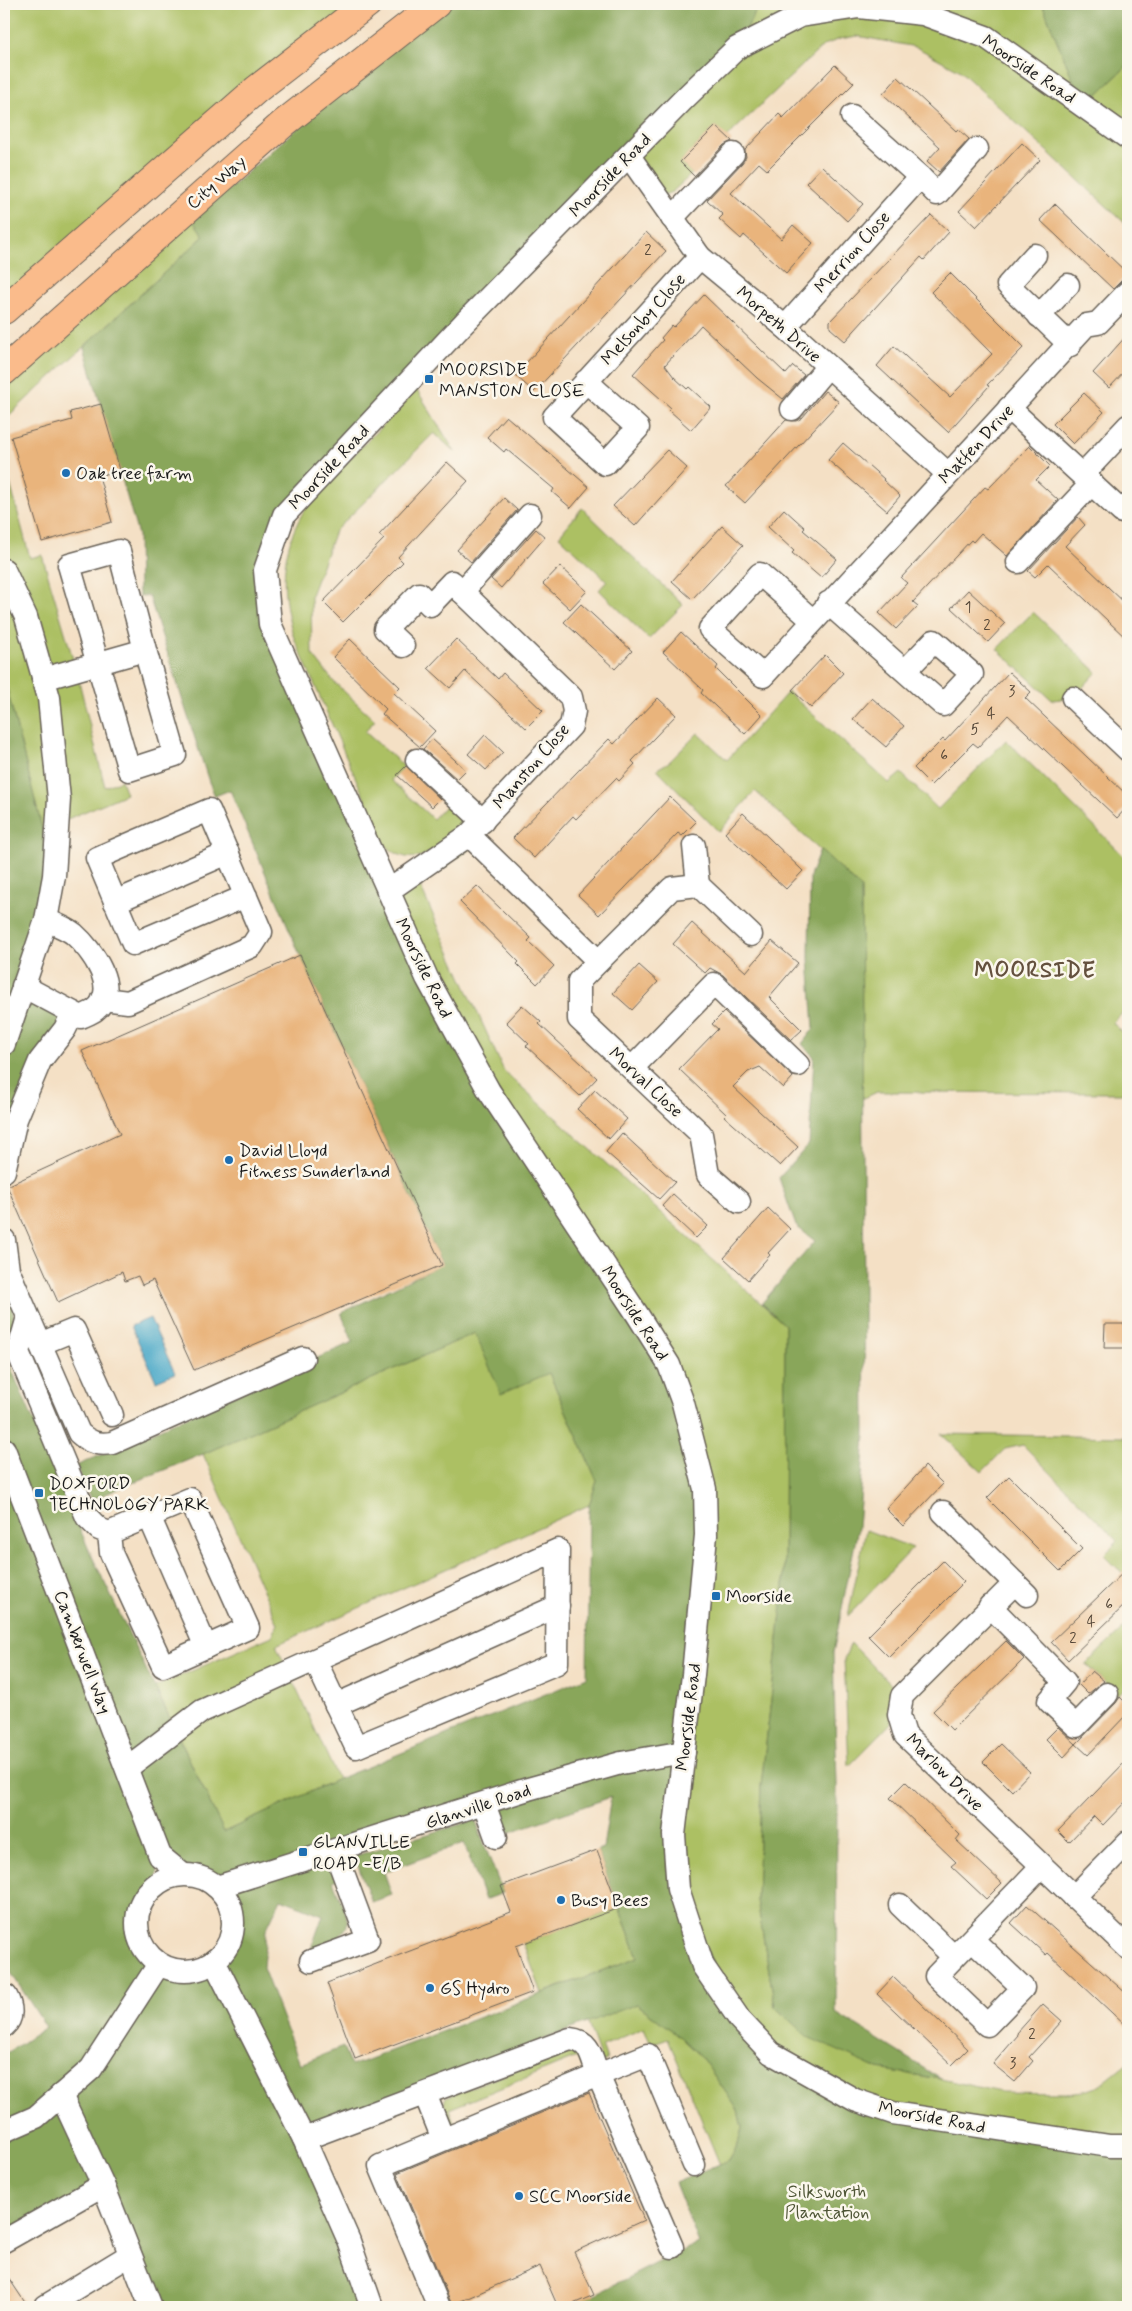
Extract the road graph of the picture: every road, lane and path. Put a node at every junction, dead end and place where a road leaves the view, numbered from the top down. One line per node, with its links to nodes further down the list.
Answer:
1 (367, 4): 14 (main road)
2 (436, 4): 19 (main road, City Way)
3 (852, 116): 8 (street)
4 (1125, 133): 7 (street, Moorside Road)
5 (978, 149): 8 (street)
6 (733, 154): 9 (street)
7 (630, 156): 9 (street, Morpeth Drive); 45 (street, Moorside Road)
8 (920, 178): 16 (street, Merrion Close)
9 (672, 218): 11 (street, Morpeth Drive)
10 (1035, 255): 15 (street)
11 (700, 257): 16 (street, Morpeth Drive); 20 (street, Melsonby Close)
12 (1068, 285): 15 (street)
13 (1128, 292): 17 (street, Matfen Drive)
14 (4, 310)
15 (1039, 316): 17 (street)
16 (785, 327): 18 (street, Morpeth Drive)
17 (1070, 345): 21 (street, Matfen Drive)
18 (828, 366): 22 (street); 24 (street, Morpeth Drive)
19 (4, 371)
20 (586, 381)
21 (1010, 408): 24 (street, Matfen Drive); 25 (street)
22 (792, 409)
23 (1128, 426): 25 (street)
24 (948, 474): 31 (street, Matfen Drive)
25 (1087, 479): 26 (street); 28 (street)
26 (1125, 509)
27 (530, 515): 30 (street)
28 (1018, 562)
29 (4, 570): 37 (street)
30 (462, 592): 33 (street); 41 (street, Manston Close)
31 (828, 603): 32 (street, Matfen Drive); 36 (street)
32 (812, 620): 32 (street, Matfen Drive)
33 (403, 646)
34 (145, 650): 35 (street); 35 (street); 35 (street)
35 (98, 663): 37 (street)
36 (905, 671)
37 (44, 679): 48 (street)
38 (1073, 698): 39 (street)
39 (1128, 750)
40 (417, 760): 41 (street)
41 (476, 828): 45 (street, Manston Close); 50 (street)
42 (694, 846): 44 (street)
43 (228, 853): 46 (street); 47 (street); 47 (street)
44 (698, 885): 49 (street); 50 (street, Morval Close)
45 (388, 892): 74 (street, Moorside Road)
46 (246, 896): 47 (street); 52 (street)
47 (115, 902)
48 (46, 920): 51 (street); 52 (street)
49 (751, 935)
50 (598, 961): 56 (street, Morval Close)
51 (23, 986): 53 (street); 54 (street)
52 (103, 999): 53 (street)
53 (73, 1013): 57 (street)
54 (4, 1044)
55 (798, 1065): 56 (street)
56 (632, 1068): 58 (street, Morval Close)
57 (4, 1171)
58 (738, 1202)
59 (4, 1240): 60 (street)
60 (28, 1317): 61 (street); 67 (street)
61 (40, 1344): 62 (street); 63 (street)
62 (303, 1358)
63 (112, 1415)
64 (4, 1450): 75 (street, Camberwell Way)
65 (944, 1512): 69 (street, Marlow Drive)
66 (149, 1516): 67 (street); 70 (street); 70 (street)
67 (109, 1533): 70 (street)
68 (558, 1606): 71 (street); 73 (street); 73 (street)
69 (990, 1606): 72 (street); 81 (street, Marlow Drive)
70 (206, 1647)
71 (315, 1660): 73 (street); 75 (street)
72 (1107, 1694)
73 (336, 1704)
74 (684, 1752): 76 (street, Glanville Road); 101 (street, Moorside Road)
75 (128, 1768): 80 (street, Camberwell Way)
76 (484, 1804): 77 (street); 79 (street, Glanville Road)
77 (496, 1838)
78 (1128, 1842): 85 (street)
79 (335, 1851): 84 (street, Glanville Road); 91 (street)
80 (160, 1856): 82 (street); 83 (street)
81 (1042, 1867): 85 (street, Marlow Drive); 87 (street)
82 (182, 1874): 83 (street); 84 (street)
83 (154, 1886): 92 (street)
84 (217, 1887): 90 (street)
85 (1074, 1897): 88 (street, Marlow Drive)
86 (900, 1905): 89 (street)
87 (972, 1939): 89 (street); 89 (street)
88 (1128, 1948)
89 (954, 1957)
90 (214, 1961): 92 (street); 99 (street)
91 (311, 1961)
92 (159, 1964): 97 (street)
93 (6, 1996): 94 (street)
94 (4, 2026)
95 (598, 2075): 96 (street); 100 (street); 102 (street); 105 (street)
96 (425, 2094): 99 (street); 100 (street)
97 (61, 2095): 98 (street); 103 (street)
98 (4, 2131)
99 (304, 2139): 109 (street)
100 (443, 2139): 110 (street)
101 (1128, 2146)
102 (694, 2165)
103 (103, 2185): 104 (street); 106 (street)
104 (4, 2242)
105 (672, 2247)
106 (130, 2255): 107 (street); 108 (street)
107 (46, 2306)
108 (151, 2307)
109 (372, 2307)
110 (439, 2307)

